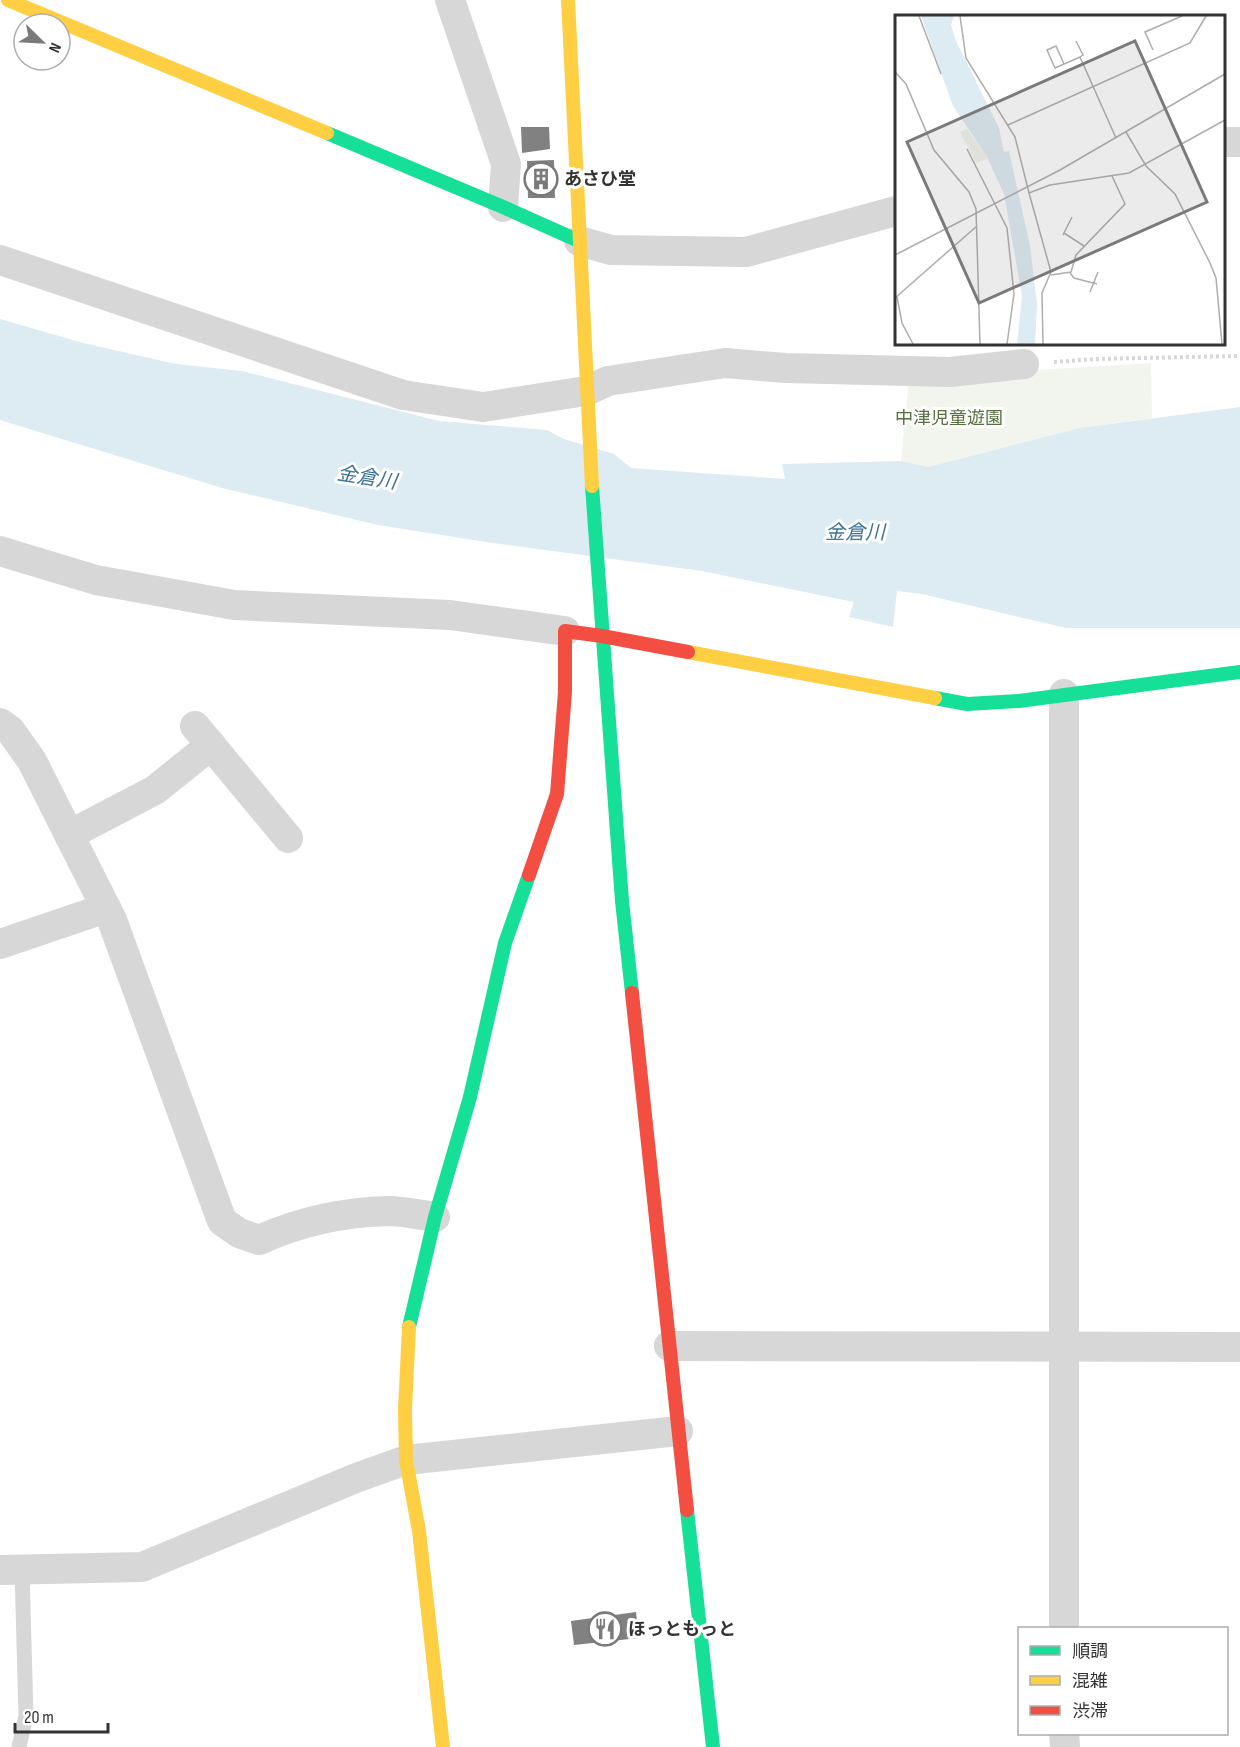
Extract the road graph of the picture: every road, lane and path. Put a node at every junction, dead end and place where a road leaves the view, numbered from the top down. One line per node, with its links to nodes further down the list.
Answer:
1 (8, 0): 4 (street)
2 (450, 0): 4 (street)
3 (568, 0): 6 (street)
4 (502, 207): 6 (street)
5 (895, 212): 6 (street)
6 (579, 241): 10 (street)
7 (0, 260): 10 (street)
8 (1240, 356): 9 (path)
9 (1024, 364): 10 (street)
10 (587, 401): 13 (street)
11 (0, 551): 12 (street)
12 (565, 631): 13 (street); 21 (street)
13 (602, 636): 15 (street); 22 (street)
14 (1240, 672): 15 (street)
15 (1064, 694): 23 (street)
16 (0, 723): 17 (street)
17 (69, 835): 18 (street); 19 (street)
18 (288, 838)
19 (106, 908): 20 (street); 21 (street)
20 (3, 952)
21 (435, 1217): 26 (street)
22 (669, 1346): 23 (street); 25 (street)
23 (1064, 1347): 24 (street); 28 (street)
24 (1240, 1347)
25 (678, 1431): 26 (street); 31 (street)
26 (406, 1460): 27 (street); 30 (street)
27 (11, 1570): 29 (lane)
28 (1064, 1627)
29 (20, 1747)
30 (443, 1747)
31 (713, 1747)

